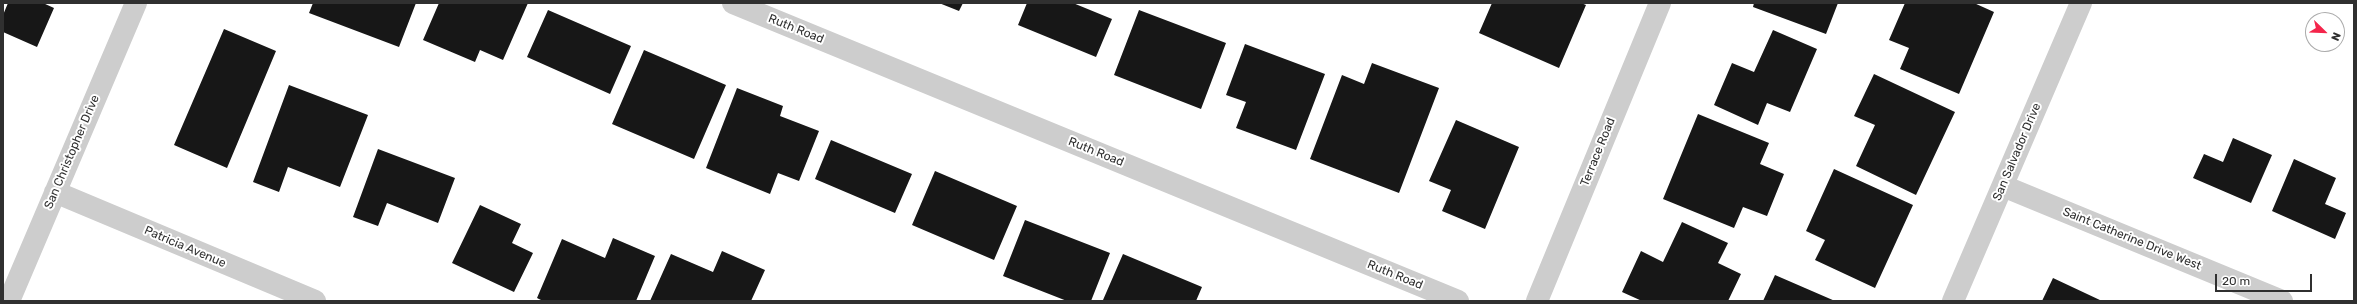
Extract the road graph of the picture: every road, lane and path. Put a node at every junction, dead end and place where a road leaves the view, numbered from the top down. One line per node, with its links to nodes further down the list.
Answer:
1 (136, 3): 6 (street, San Christopher Drive)
2 (733, 3): 9 (street, Ruth Road)
3 (1660, 3): 10 (street, Terrace Road)
4 (2081, 3): 5 (street, San Salvador Drive)
5 (2003, 186): 11 (street, San Salvador Drive); 12 (street, Saint Catherine Drive West)
6 (55, 192): 7 (street, San Christopher Drive); 8 (street, Patricia Avenue)
7 (9, 301)
8 (315, 301)
9 (1458, 301)
10 (1537, 301)
11 (1954, 301)
12 (2282, 301)

